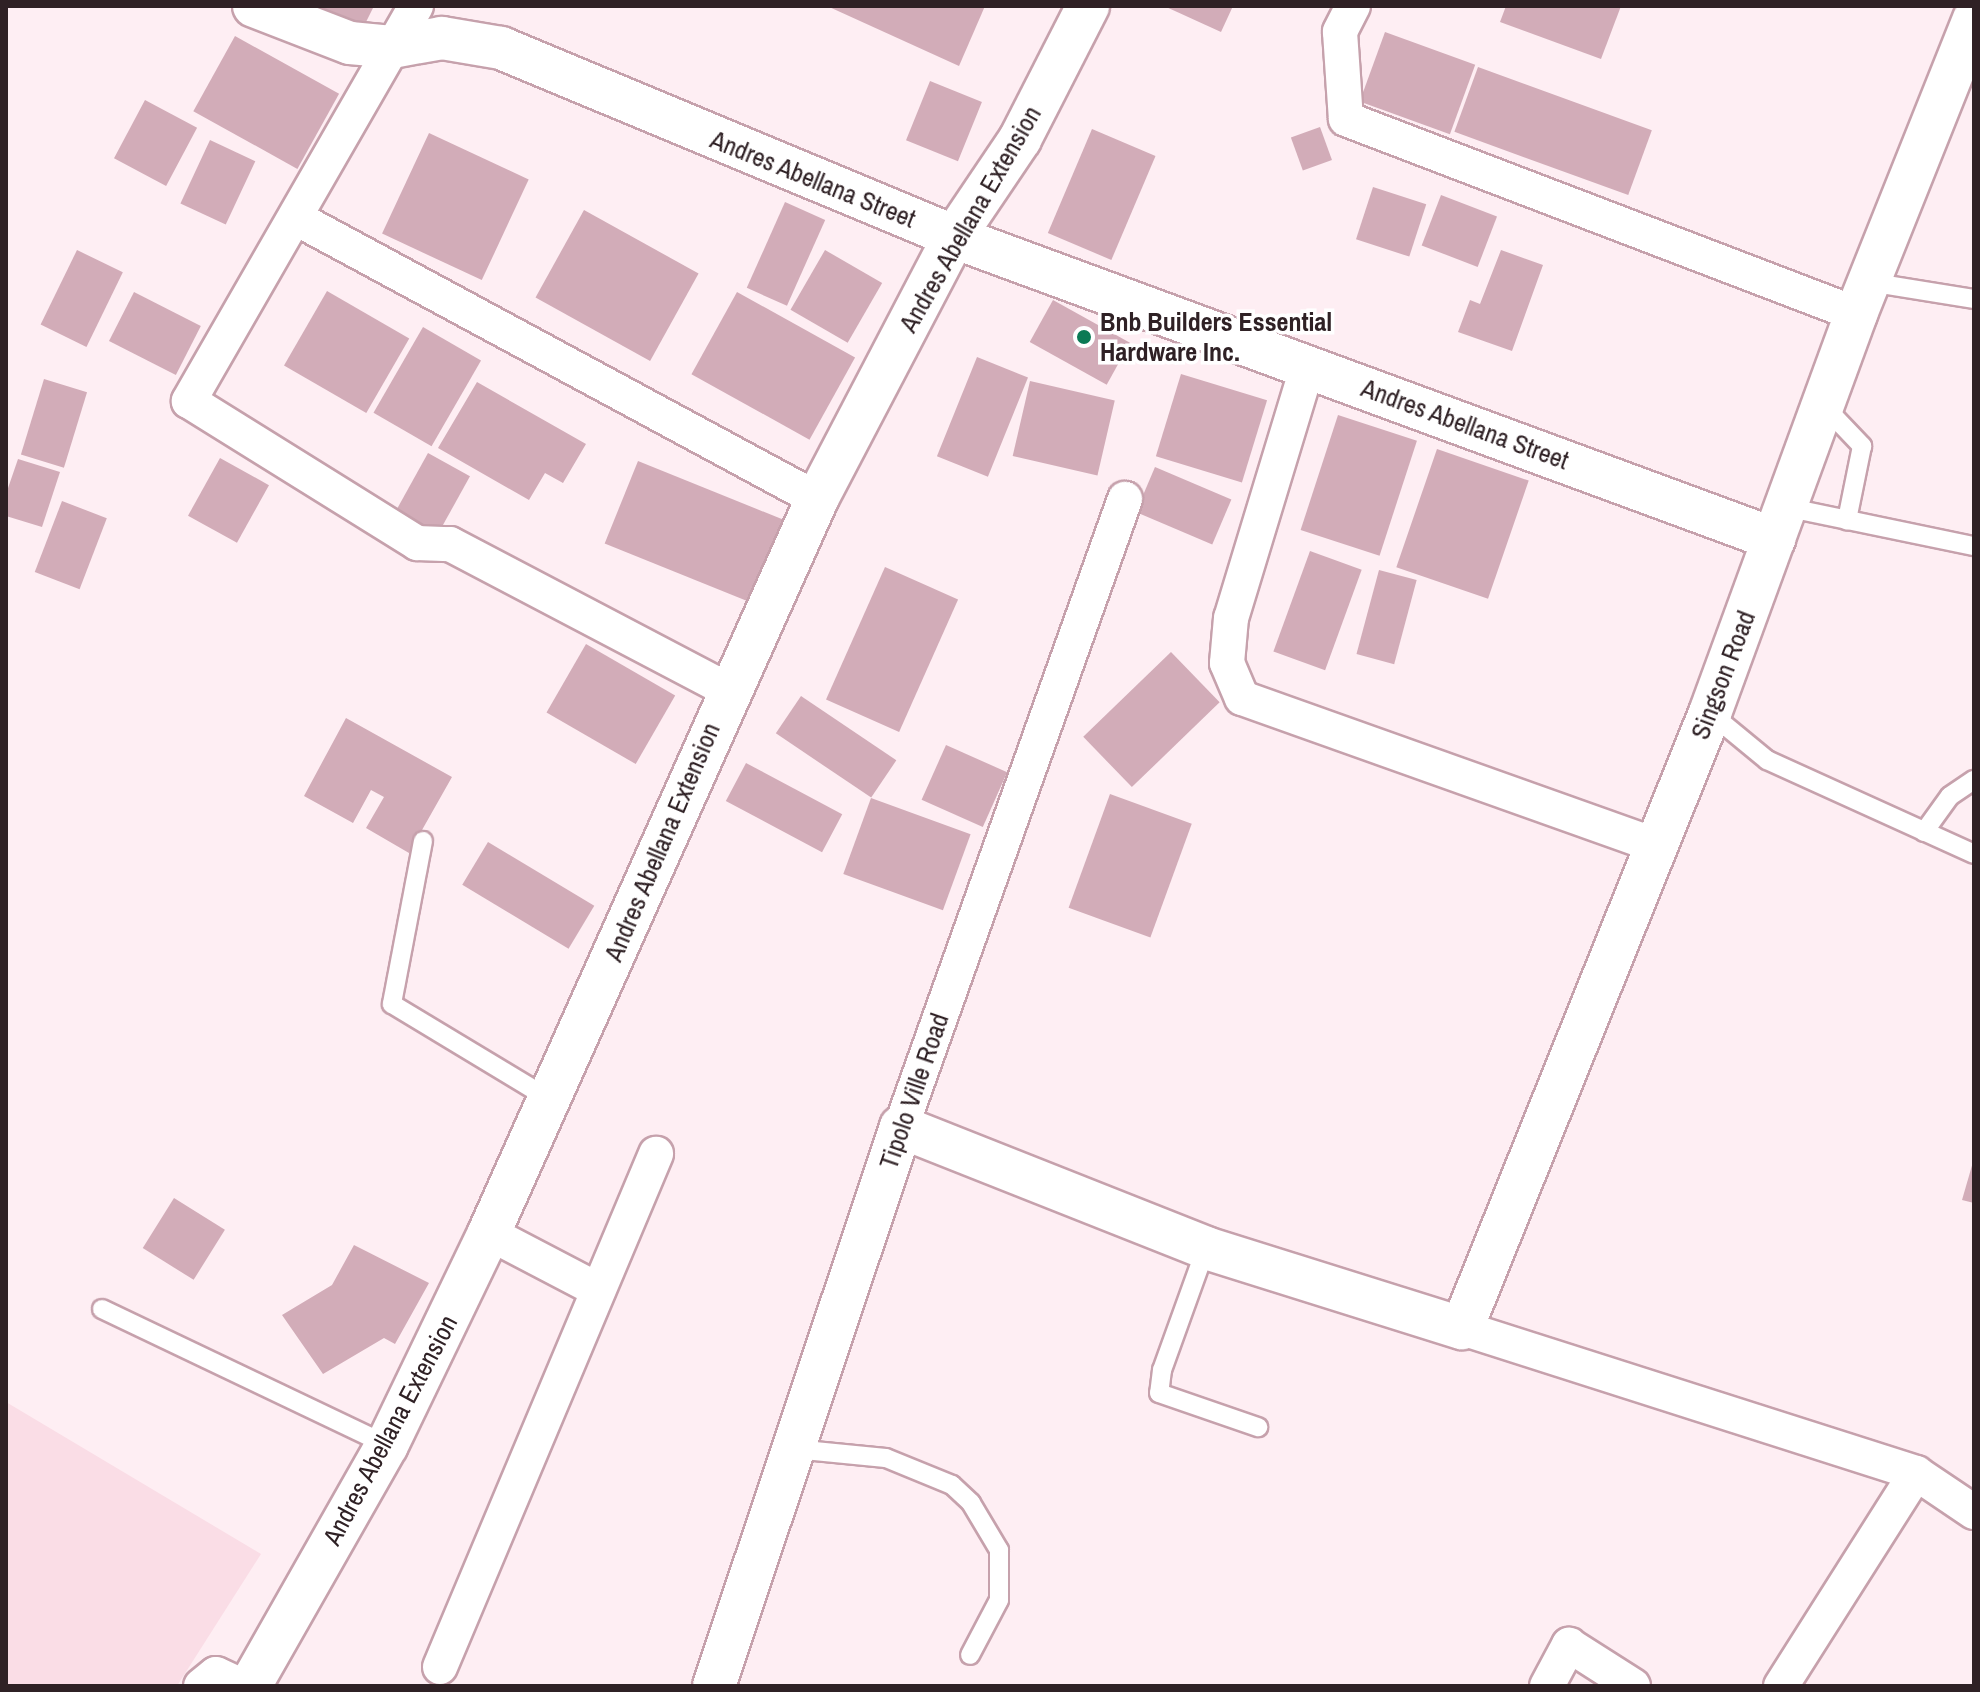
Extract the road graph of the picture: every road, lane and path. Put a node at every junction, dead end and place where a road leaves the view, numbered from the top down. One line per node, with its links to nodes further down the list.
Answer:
1 (254, 6): 6 (street, Andres Abellana Street)
2 (416, 6): 6 (street)
3 (1353, 6): 9 (street)
4 (1077, 10): 8 (street, Andres Abellana Extension)
5 (1969, 43): 9 (street, Singson Road)
6 (392, 47): 7 (street); 8 (street, Andres Abellana Street)
7 (296, 218): 13 (street); 18 (street)
8 (954, 237): 11 (street, Andres Abellana Street); 13 (street, Andres Abellana Extension)
9 (1862, 298): 10 (lane); 12 (street, Singson Road)
10 (1974, 299)
11 (1308, 365): 16 (street, Andres Abellana Street); 23 (street)
12 (1823, 405): 15 (lane); 16 (street, Singson Road)
13 (817, 499): 18 (street, Andres Abellana Extension)
14 (1125, 499): 26 (street, Tipolo Ville Road)
15 (1847, 520): 16 (lane); 17 (lane)
16 (1779, 523): 19 (street, Singson Road)
17 (1974, 546)
18 (728, 690): 25 (street, Andres Abellana Extension)
19 (1710, 713): 21 (lane); 23 (street, Singson Road)
20 (1974, 780): 21 (lane)
21 (1924, 832): 24 (lane)
22 (423, 841): 25 (lane)
23 (1654, 845): 32 (street, Singson Road)
24 (1974, 854)
25 (551, 1100): 28 (street, Andres Abellana Extension)
26 (901, 1127): 29 (street); 35 (street, Tipolo Ville Road)
27 (656, 1154): 30 (street)
28 (489, 1233): 30 (street); 34 (street, Andres Abellana Extension)
29 (1206, 1248): 32 (street); 33 (lane)
30 (598, 1290): 39 (street)
31 (102, 1309): 34 (lane)
32 (1462, 1328): 36 (street)
33 (1258, 1427)
34 (387, 1445): 42 (street, Andres Abellana Extension)
35 (794, 1449): 38 (lane); 43 (street, Tipolo Ville Road)
36 (1916, 1473): 37 (street); 46 (street)
37 (1974, 1512)
38 (970, 1655)
39 (440, 1667)
40 (201, 1686): 41 (street)
41 (242, 1686)
42 (250, 1686)
43 (714, 1686)
44 (1547, 1686): 45 (street)
45 (1633, 1686)
46 (1781, 1686)

